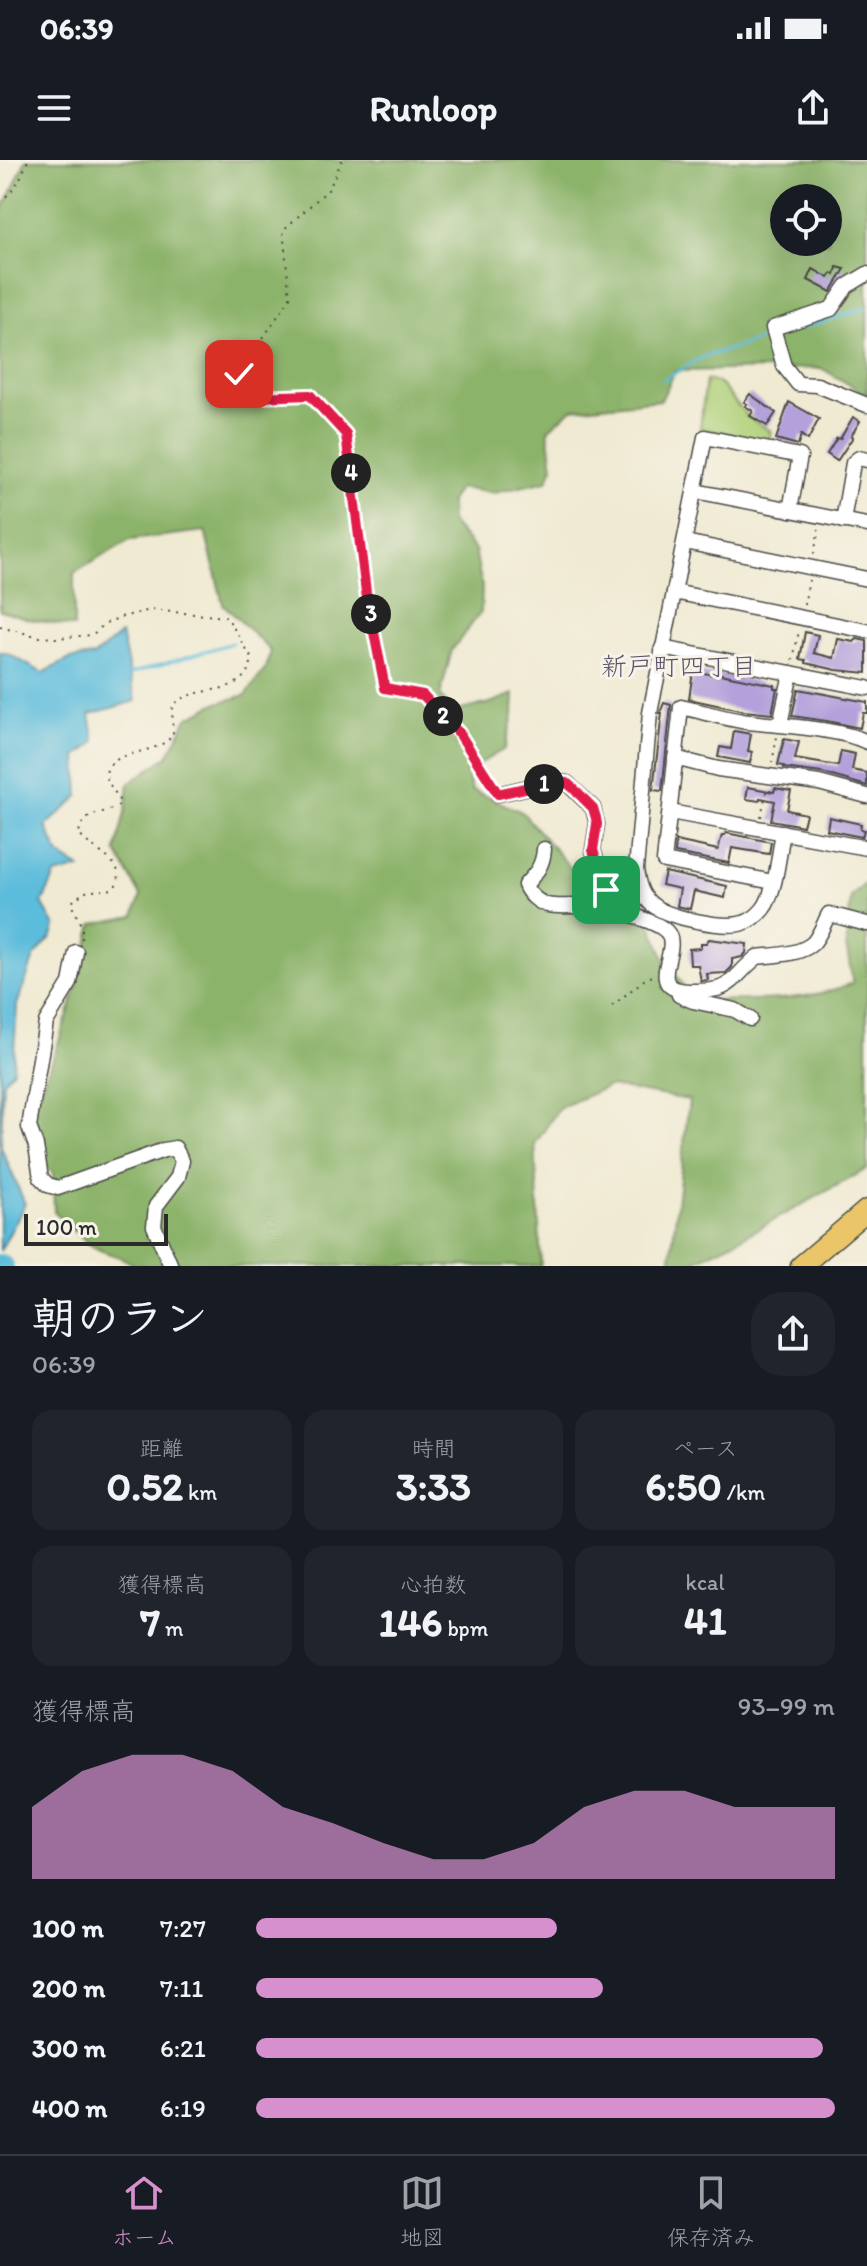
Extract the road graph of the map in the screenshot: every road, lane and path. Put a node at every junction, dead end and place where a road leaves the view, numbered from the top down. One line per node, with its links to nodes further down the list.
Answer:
1 (28, 160): 3 (path)
2 (342, 160): 25 (path)
3 (0, 202)
4 (867, 274): 5 (street)
5 (867, 405)
6 (867, 460): 10 (street)
7 (695, 491): 8 (street); 8 (street); 12 (street)
8 (790, 510): 9 (street)
9 (821, 517): 10 (street); 13 (path)
10 (843, 521): 11 (street)
11 (867, 525)
12 (685, 542): 13 (street); 15 (street)
13 (811, 567): 14 (street); 16 (path)
14 (867, 579)
15 (674, 592): 16 (street); 19 (street)
16 (801, 618): 18 (street); 20 (path)
17 (0, 627): 35 (path)
18 (867, 631)
19 (662, 648): 20 (street); 28 (street)
20 (791, 673): 21 (street); 22 (street)
21 (867, 688)
22 (780, 724): 23 (street); 24 (street)
23 (867, 742)
24 (675, 758): 26 (street); 27 (street)
25 (498, 794): 33 (street)
26 (867, 796)
27 (670, 815): 28 (street); 29 (street); 32 (street)
28 (641, 816): 33 (street)
29 (783, 832): 30 (street); 32 (street)
30 (867, 846)
31 (544, 849): 36 (street)
32 (773, 882): 33 (street)
33 (643, 895)
34 (867, 924): 37 (street)
35 (76, 952): 41 (street)
36 (665, 976): 37 (street); 38 (path)
37 (679, 991): 39 (street)
38 (612, 1006)
39 (750, 1019)
40 (864, 1213): 42 (highway)
41 (171, 1266)
42 (801, 1266)

